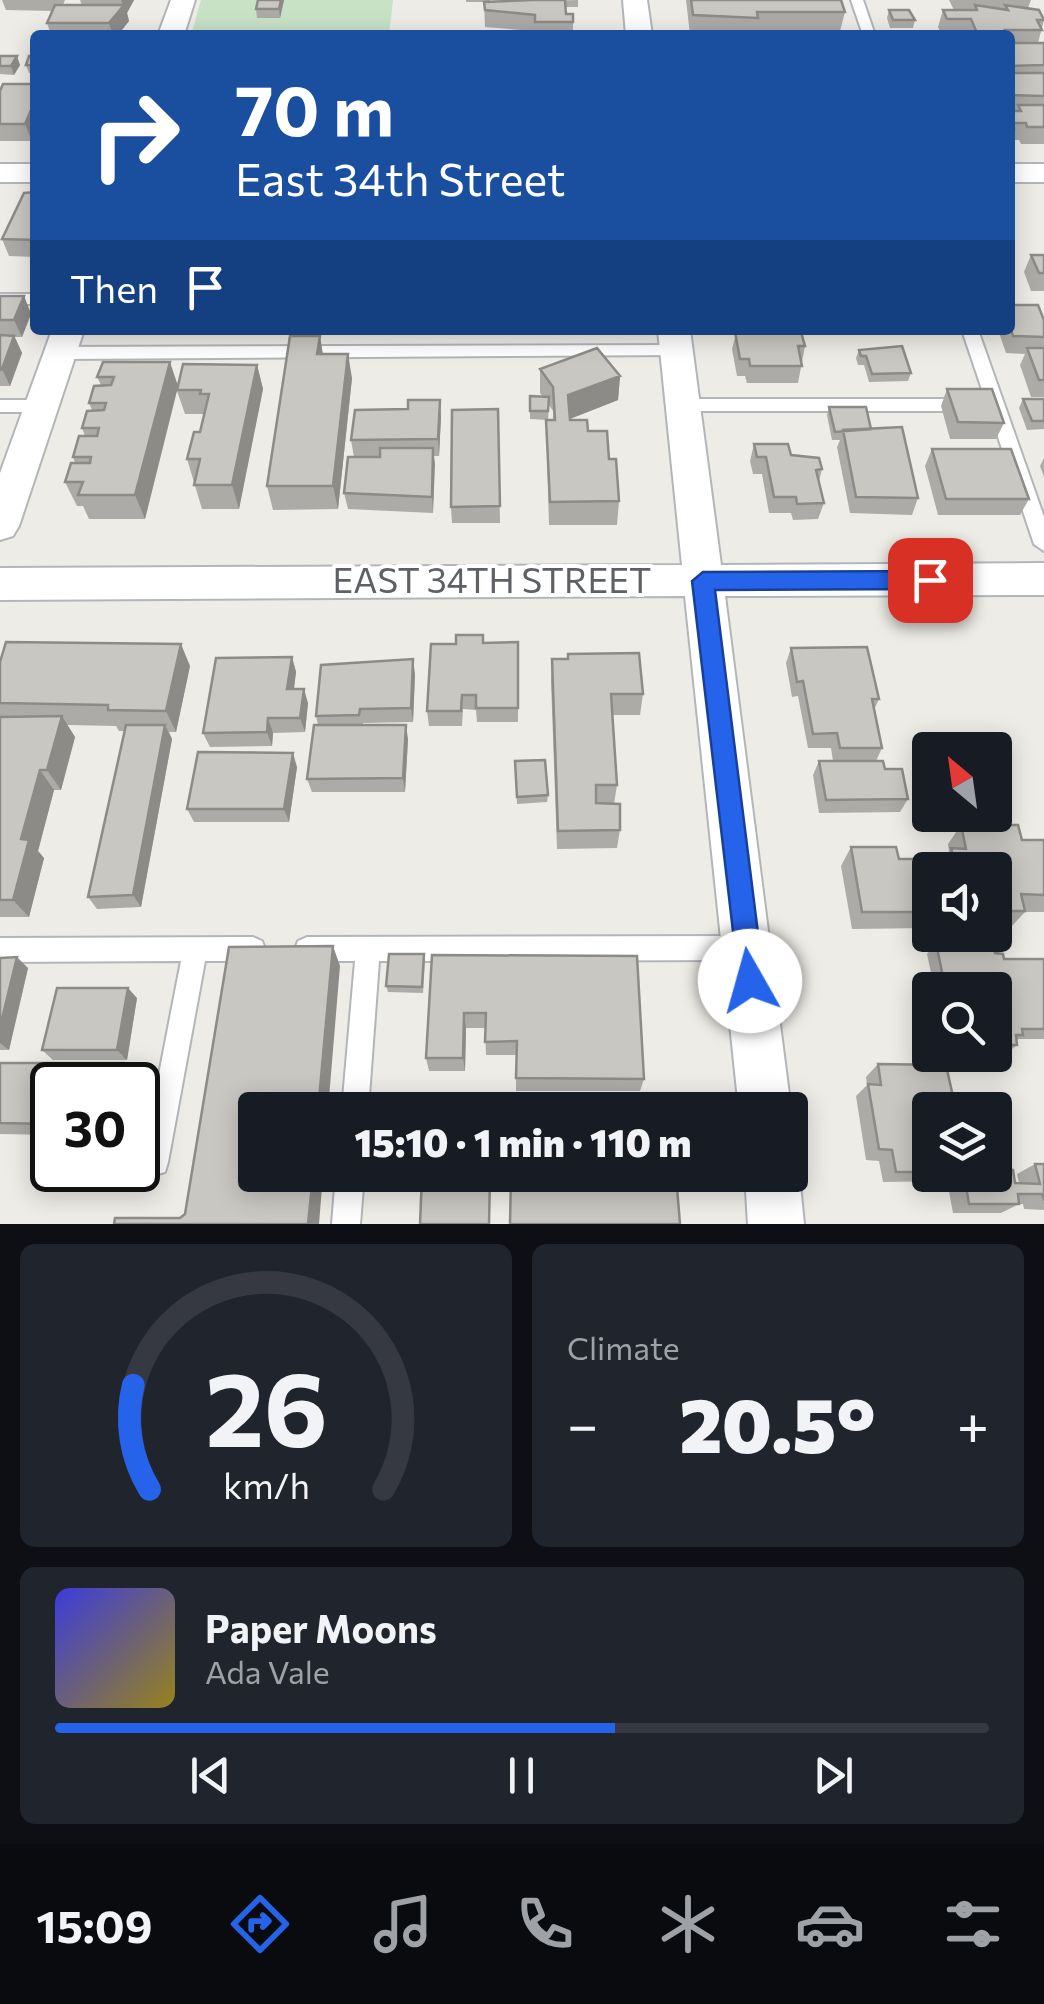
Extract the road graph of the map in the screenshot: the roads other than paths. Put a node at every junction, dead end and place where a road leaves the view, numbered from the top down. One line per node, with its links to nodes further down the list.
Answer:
1 (183, 0): 4 (street)
2 (635, 0): 5 (street)
3 (856, 0): 6 (lane)
4 (173, 30)
5 (638, 30)
6 (866, 30)
7 (1015, 172): 8 (street)
8 (1044, 172)
9 (0, 173): 10 (street)
10 (30, 173)
11 (0, 299): 12 (lane)
12 (30, 299)
13 (972, 335): 16 (lane)
14 (675, 340): 15 (lane); 17 (street)
15 (64, 341): 19 (street)
16 (996, 404): 17 (lane); 21 (lane)
17 (682, 405): 23 (street)
18 (0, 406): 19 (lane)
19 (42, 406): 20 (street)
20 (0, 526)
21 (1044, 544)
22 (1044, 580): 23 (street, EAST 34TH STREET)
23 (703, 581): 24 (street, EAST 34TH STREET); 25 (street)
24 (0, 584)
25 (746, 948): 28 (lane); 30 (street)
26 (0, 950): 27 (lane)
27 (195, 950): 28 (lane); 31 (lane)
28 (368, 950): 29 (lane)
29 (356, 1092)
30 (763, 1092)
31 (160, 1136)
32 (349, 1192): 34 (lane)
33 (773, 1192): 35 (street)
34 (346, 1224)
35 (776, 1224)

